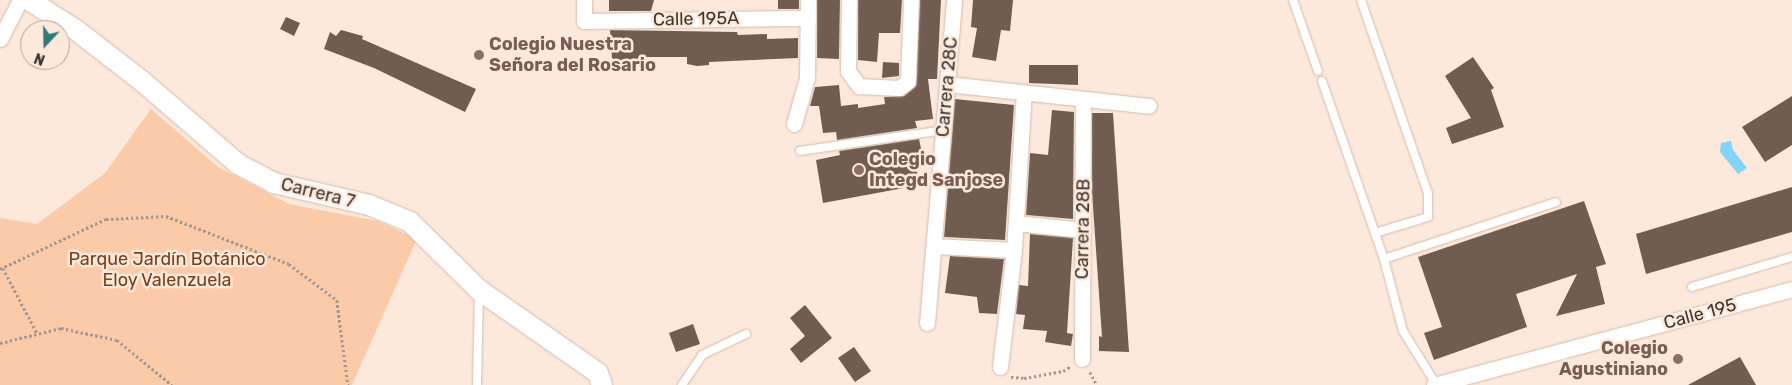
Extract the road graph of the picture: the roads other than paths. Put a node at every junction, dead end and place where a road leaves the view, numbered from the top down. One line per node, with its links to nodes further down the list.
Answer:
1 (20, 0): 11 (street)
2 (29, 0): 31 (main road, Carrera 7)
3 (584, 0): 10 (street, Calle 195A)
4 (808, 0): 10 (street)
5 (849, 0): 6 (street)
6 (911, 0)
7 (954, 0): 14 (street, Carrera 28C)
8 (1293, 0): 12 (lane)
9 (1361, 0): 24 (lane)
10 (808, 18): 18 (street)
11 (0, 39)
12 (1318, 71)
13 (1322, 81): 24 (lane)
14 (948, 84): 15 (street); 19 (street, Carrera 28C)
15 (1024, 93): 16 (street); 22 (street)
16 (1083, 99): 17 (street); 23 (street, Carrera 28B)
17 (1149, 106)
18 (794, 124)
19 (944, 130): 20 (lane); 25 (street, Carrera 28C)
20 (800, 151)
21 (1556, 202): 28 (lane)
22 (1016, 223): 23 (street); 26 (street)
23 (1084, 230): 34 (street, Carrera 28B)
24 (1375, 233): 28 (lane)
25 (934, 246): 26 (street); 32 (street, Carrera 28C)
26 (1014, 250): 35 (street)
27 (1792, 257): 29 (lane)
28 (1384, 259): 39 (lane)
29 (1692, 287)
30 (1792, 289): 39 (street, Calle 195)
31 (479, 290): 36 (lane); 37 (main road, Carrera 7)
32 (927, 323)
33 (746, 334): 38 (lane)
34 (1082, 359)
35 (1000, 367)
36 (477, 385)
37 (602, 385)
38 (682, 385)
39 (1435, 385)

